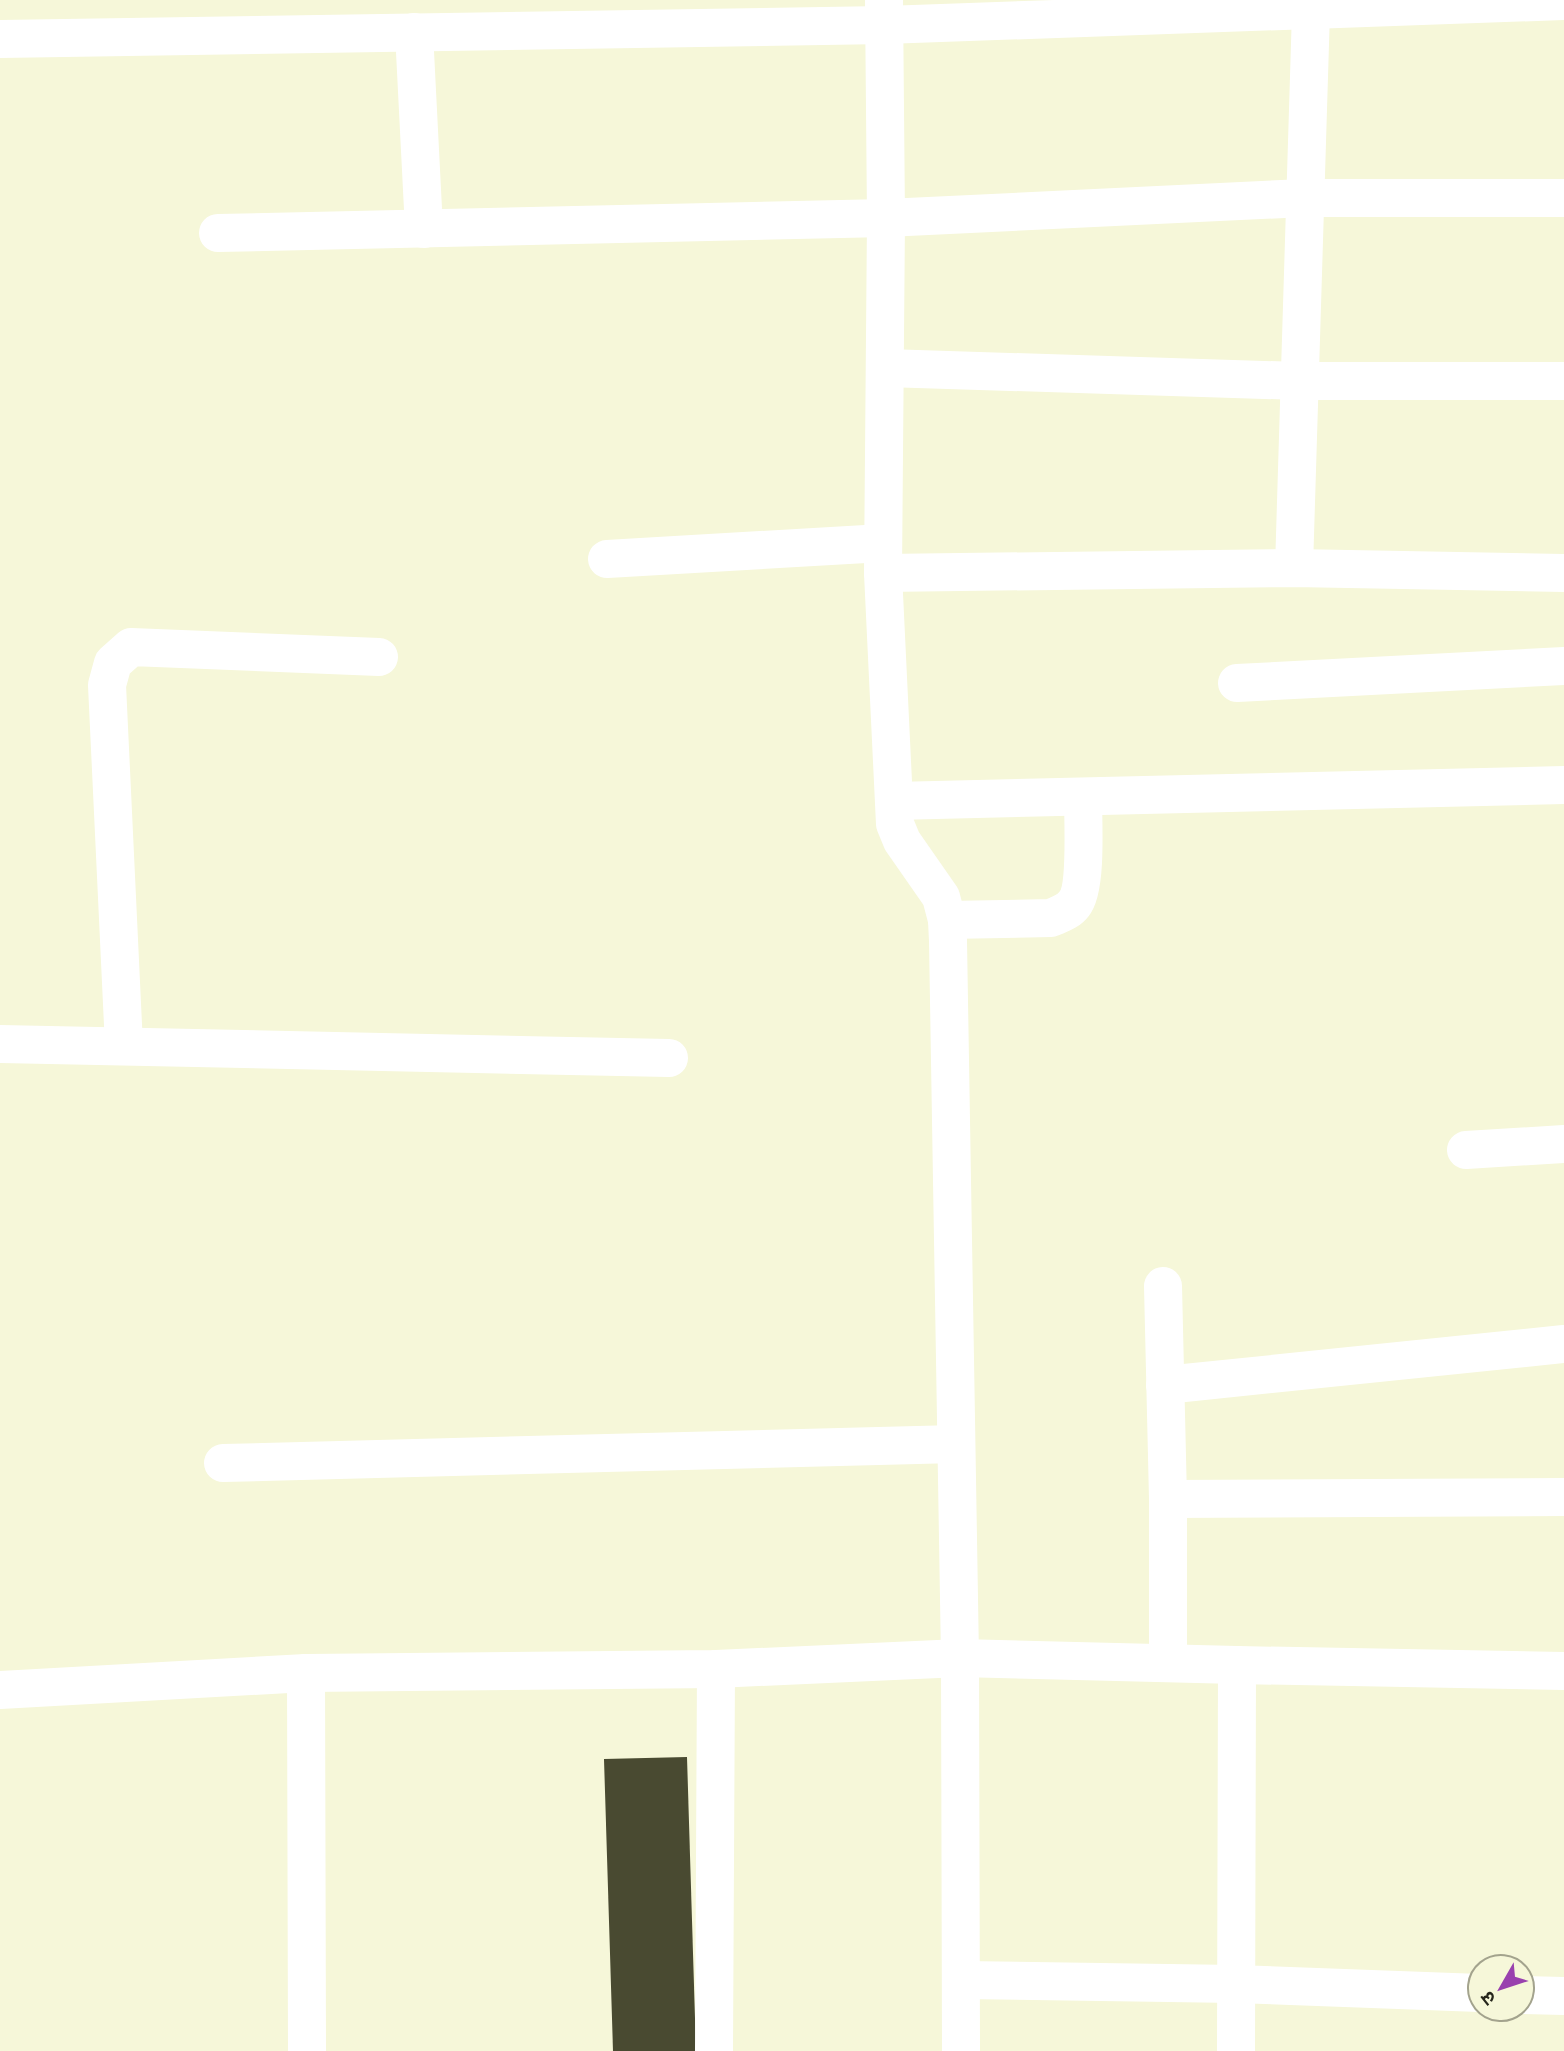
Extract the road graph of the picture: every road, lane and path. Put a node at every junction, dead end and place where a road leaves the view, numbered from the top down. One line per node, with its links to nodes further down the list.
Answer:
1 (1564, 1): 2 (street)
2 (1311, 11): 3 (street); 6 (street)
3 (884, 13): 4 (street); 8 (street)
4 (414, 32): 5 (street); 9 (street)
5 (0, 39)
6 (1304, 198): 7 (street); 8 (street); 12 (street)
7 (1564, 198)
8 (886, 218): 9 (street); 11 (street)
9 (424, 229): 10 (street)
10 (218, 233)
11 (886, 368): 12 (street); 14 (street)
12 (1299, 381): 13 (street); 16 (street)
13 (1564, 381)
14 (883, 558): 15 (street); 16 (street); 23 (street)
15 (607, 559)
16 (1294, 568): 17 (street)
17 (1564, 573)
18 (379, 657): 26 (street)
19 (1564, 666): 20 (street)
20 (1237, 683)
21 (1564, 785): 22 (street)
22 (1083, 797): 23 (street); 24 (street)
23 (894, 801): 24 (street)
24 (947, 920): 33 (street)
25 (0, 1044): 26 (street)
26 (124, 1046): 27 (street)
27 (669, 1058)
28 (1564, 1144): 29 (street)
29 (1466, 1150)
30 (1163, 1286): 32 (street)
31 (1564, 1343): 32 (street)
32 (1165, 1385): 36 (street)
33 (956, 1444): 34 (street); 37 (street)
34 (223, 1463)
35 (1564, 1497): 36 (street)
36 (1168, 1499): 38 (street)
37 (960, 1658): 38 (street); 40 (street); 44 (street)
38 (1168, 1663): 39 (street)
39 (1237, 1665): 41 (street); 45 (street)
40 (716, 1670): 42 (street); 50 (street)
41 (1564, 1671)
42 (306, 1673): 43 (street); 49 (street)
43 (0, 1690)
44 (961, 1980): 45 (street); 51 (street)
45 (1236, 1984): 46 (street); 52 (street)
46 (1466, 1992)
47 (1536, 1995): 48 (street)
48 (1564, 1996)
49 (307, 2051)
50 (714, 2051)
51 (961, 2051)
52 (1236, 2051)

